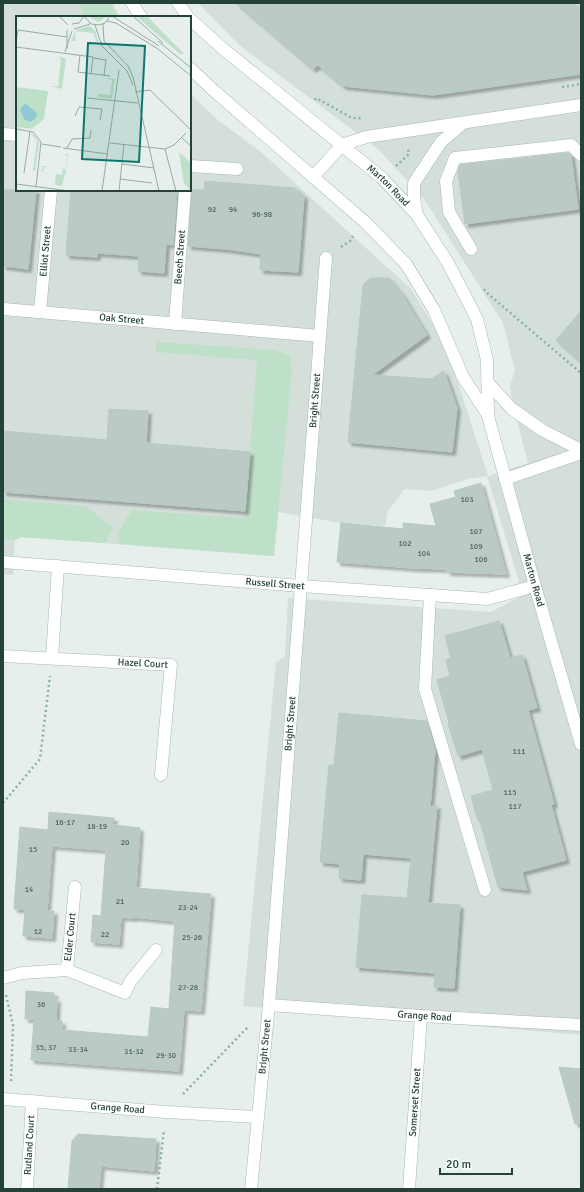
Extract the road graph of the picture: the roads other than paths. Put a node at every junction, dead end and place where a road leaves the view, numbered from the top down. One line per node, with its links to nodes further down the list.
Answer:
1 (132, 3): 3 (street)
2 (178, 3): 4 (street, Marton Road)
3 (140, 16)
4 (188, 16)
5 (191, 20): 11 (street, Marton Road)
6 (191, 69): 15 (street, Marton Road)
7 (581, 105): 8 (street)
8 (463, 123): 11 (street); 18 (street)
9 (3, 134): 10 (street)
10 (16, 135)
11 (342, 145): 15 (street); 18 (street, Marton Road)
12 (581, 155): 19 (street)
13 (191, 166): 14 (street)
14 (237, 169)
15 (313, 177): 26 (street, Marton Road)
16 (51, 191): 22 (street, Elliot Street)
17 (185, 191): 23 (street, Beech Street)
18 (417, 215): 25 (street, Marton Road)
19 (471, 249)
20 (326, 258): 24 (street, Bright Street)
21 (3, 309): 22 (street, Oak Street)
22 (40, 312): 23 (street, Oak Street)
23 (175, 324): 24 (street, Oak Street)
24 (320, 336): 32 (street, Bright Street)
25 (488, 383): 26 (street, Marton Road); 27 (street)
26 (488, 416): 29 (street, Marton Road)
27 (581, 450)
28 (581, 453): 29 (street)
29 (505, 479): 33 (street, Marton Road)
30 (8, 563): 31 (street, Russell Street)
31 (58, 566): 32 (street, Russell Street); 36 (street)
32 (301, 586): 34 (street, Russell Street); 44 (street, Bright Street)
33 (535, 586): 34 (street, Russell Street); 37 (street, Marton Road)
34 (430, 595): 40 (street)
35 (3, 656): 36 (street, Hazel Court)
36 (52, 658): 38 (street, Hazel Court)
37 (581, 744)
38 (161, 775)
39 (75, 887): 42 (street, Elder Court)
40 (485, 890)
41 (156, 950): 42 (street)
42 (67, 970): 43 (street, Elder Court)
43 (4, 983)
44 (269, 1005): 45 (street, Grange Road); 49 (street, Bright Street)
45 (421, 1016): 46 (street, Grange Road); 52 (street, Somerset Street)
46 (581, 1025)
47 (7, 1099): 48 (street, Grange Road)
48 (32, 1101): 49 (street, Grange Road); 50 (street, Rutland Court)
49 (257, 1117): 51 (street, Bright Street)
50 (27, 1189)
51 (251, 1189)
52 (409, 1189)

